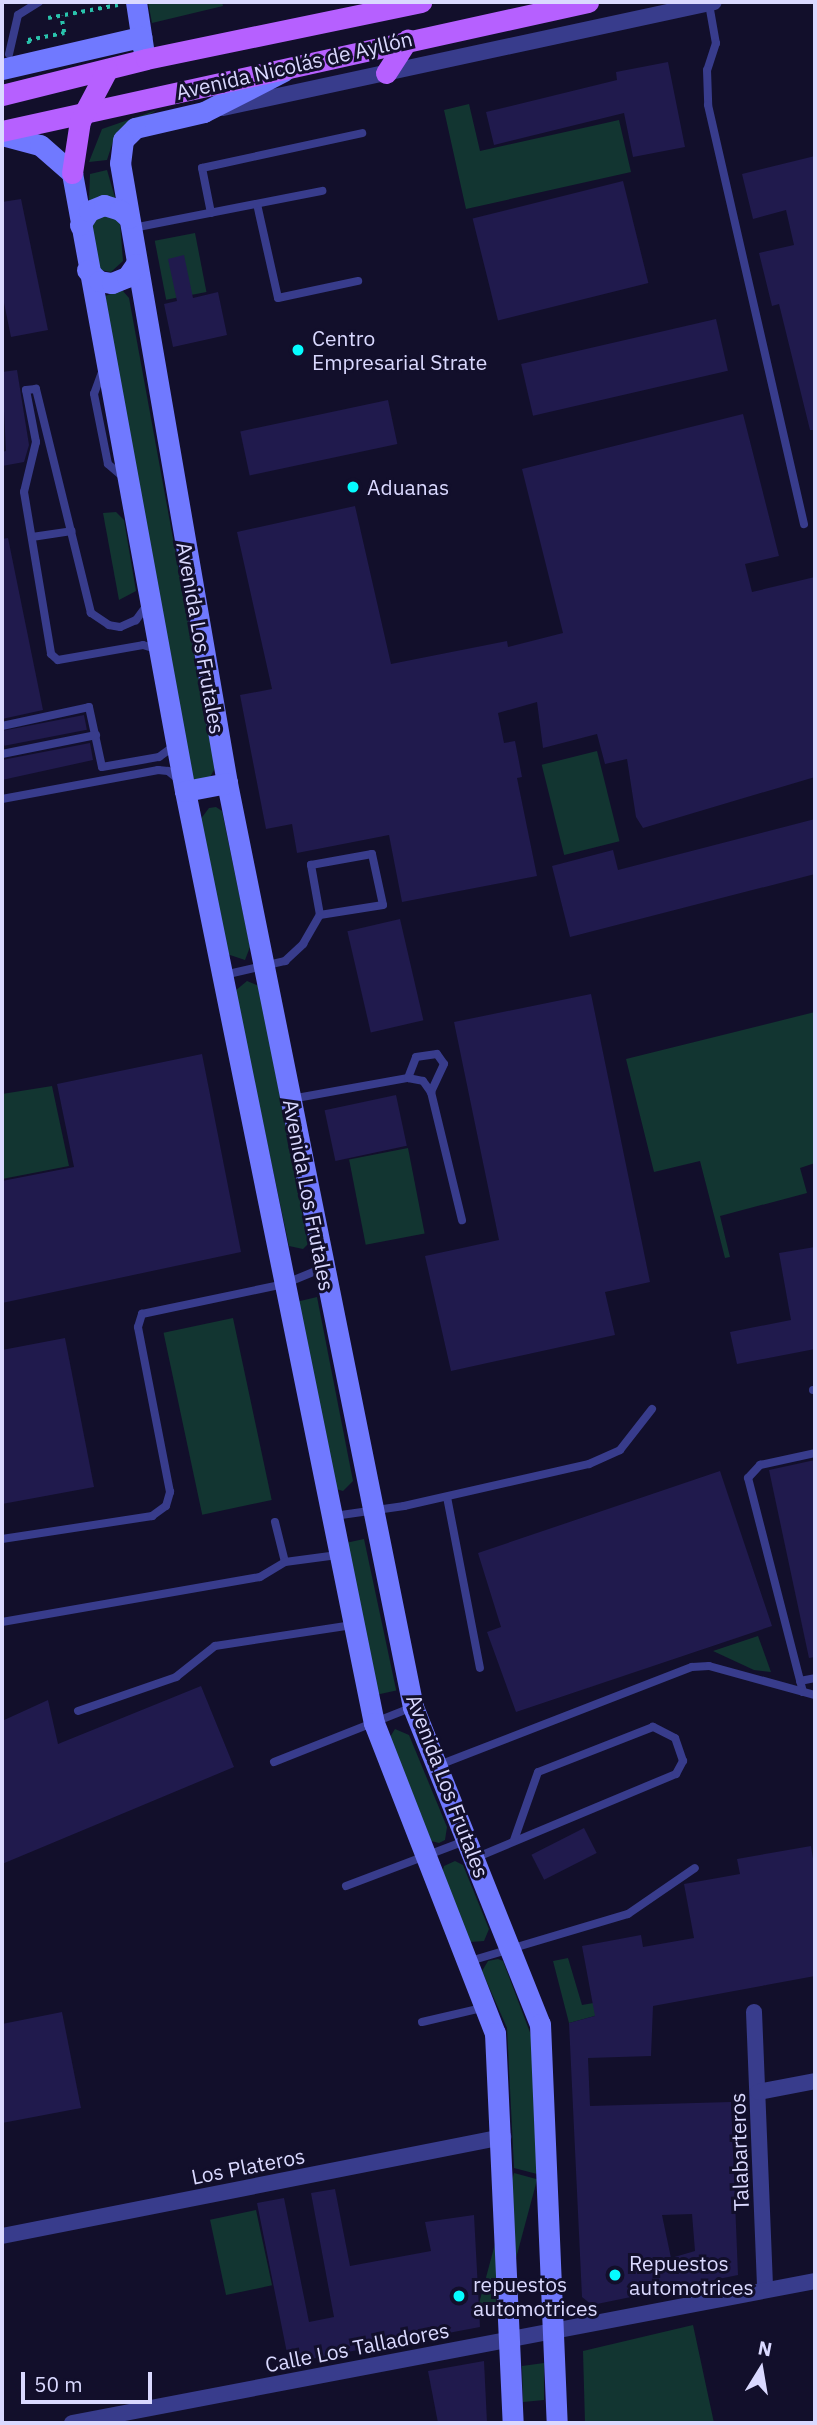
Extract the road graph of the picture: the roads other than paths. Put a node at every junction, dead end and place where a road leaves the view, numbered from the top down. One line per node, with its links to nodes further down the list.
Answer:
1 (39, 2): 9 (lane)
2 (135, 2): 6 (main road)
3 (588, 2): 7 (main road, Avenida Nicolás de Ayllón)
4 (411, 3): 8 (main road, Avenida Nicolás de Ayllón)
5 (711, 3): 12 (street, Avenida Nicolás de Ayllón); 27 (lane)
6 (141, 37): 8 (main road); 9 (main road)
7 (408, 39): 10 (main road, Avenida Nicolás de Ayllón); 12 (main road)
8 (146, 59): 11 (main road, Avenida Nicolás de Ayllón)
9 (5, 62)
10 (296, 65): 14 (main road, Avenida Los Frutales); 15 (main road, Avenida Nicolás de Ayllón)
11 (107, 70): 13 (main road, Avenida Nicolás de Ayllón); 15 (main road)
12 (386, 73): 14 (street, Avenida Nicolás de Ayllón)
13 (2, 95)
14 (204, 112): 22 (main road, Avenida Los Frutales)
15 (83, 113): 16 (main road, Avenida Nicolás de Ayllón); 18 (main road)
16 (2, 133): 18 (main road)
17 (362, 133): 21 (lane)
18 (72, 173): 23 (main road, Avenida Los Frutales)
19 (322, 191): 20 (lane)
20 (257, 204): 21 (lane); 26 (lane)
21 (211, 213): 22 (lane)
22 (129, 223): 23 (main road); 24 (main road, Avenida Los Frutales)
23 (80, 225): 25 (main road, Avenida Los Frutales)
24 (136, 264): 25 (main road); 36 (main road, Avenida Los Frutales)
25 (87, 270): 30 (main road, Avenida Los Frutales)
26 (358, 281)
27 (804, 524)
28 (72, 531): 29 (lane); 29 (lane); 30 (lane)
29 (32, 537): 31 (lane)
30 (149, 602): 31 (main road, Avenida Los Frutales)
31 (158, 650): 34 (main road, Avenida Los Frutales)
32 (2, 726): 33 (lane)
33 (96, 735): 34 (lane); 35 (lane)
34 (175, 739): 37 (main road, Avenida Los Frutales)
35 (2, 754)
36 (227, 783): 37 (main road); 40 (main road, Avenida Los Frutales)
37 (185, 791): 38 (lane); 41 (main road, Avenida Los Frutales)
38 (2, 799)
39 (320, 915): 39 (lane); 40 (lane)
40 (264, 967): 41 (lane); 44 (main road, Avenida Los Frutales)
41 (221, 975): 47 (main road, Avenida Los Frutales)
42 (408, 1078): 43 (lane); 43 (lane); 44 (lane)
43 (431, 1092): 45 (lane)
44 (291, 1099): 46 (main road, Avenida Los Frutales)
45 (462, 1220)
46 (323, 1268): 47 (lane); 51 (main road, Avenida Los Frutales)
47 (284, 1284): 52 (main road, Avenida Los Frutales); 54 (lane)
48 (652, 1409): 50 (lane)
49 (815, 1453): 61 (lane)
50 (447, 1497): 51 (lane); 59 (lane)
51 (373, 1510): 52 (lane); 64 (main road, Avenida Los Frutales)
52 (331, 1517): 55 (main road, Avenida Los Frutales)
53 (275, 1522): 56 (lane)
54 (2, 1539)
55 (338, 1555): 56 (lane); 58 (main road, Avenida Los Frutales)
56 (285, 1562): 57 (lane)
57 (2, 1622)
58 (352, 1625): 65 (lane); 66 (main road, Avenida Los Frutales)
59 (480, 1668)
60 (815, 1678): 61 (lane)
61 (800, 1682): 62 (lane)
62 (803, 1692): 63 (lane); 68 (lane)
63 (815, 1695)
64 (413, 1707): 66 (lane); 68 (main road, Avenida Los Frutales)
65 (78, 1711)
66 (374, 1723): 67 (lane); 71 (main road, Avenida Los Frutales)
67 (274, 1762)
68 (436, 1766): 70 (main road, Avenida Los Frutales)
69 (514, 1840): 69 (lane); 70 (lane)
70 (471, 1849): 71 (lane); 74 (main road, Avenida Los Frutales)
71 (423, 1859): 73 (lane); 75 (main road, Avenida Los Frutales)
72 (695, 1868): 74 (lane)
73 (346, 1886)
74 (511, 1945): 75 (lane); 85 (main road, Avenida Los Frutales)
75 (467, 1962): 76 (main road, Avenida Los Frutales)
76 (485, 2007): 78 (lane); 81 (main road, Avenida Los Frutales)
77 (754, 2012): 80 (street, Talabarteros)
78 (422, 2022)
79 (815, 2081): 80 (street)
80 (758, 2092): 84 (street, Talabarteros)
81 (503, 2137): 82 (street, Los Plateros); 86 (main road, Avenida Los Frutales)
82 (2, 2236)
83 (815, 2281): 84 (street, Calle Los Talladores)
84 (765, 2290): 85 (street, Calle Los Talladores)
85 (556, 2330): 86 (street, Calle Los Talladores); 89 (main road, Avenida Los Frutales)
86 (511, 2339): 87 (street, Calle Los Talladores); 88 (main road, Avenida Los Frutales)
87 (72, 2423)
88 (513, 2423)
89 (557, 2423)

